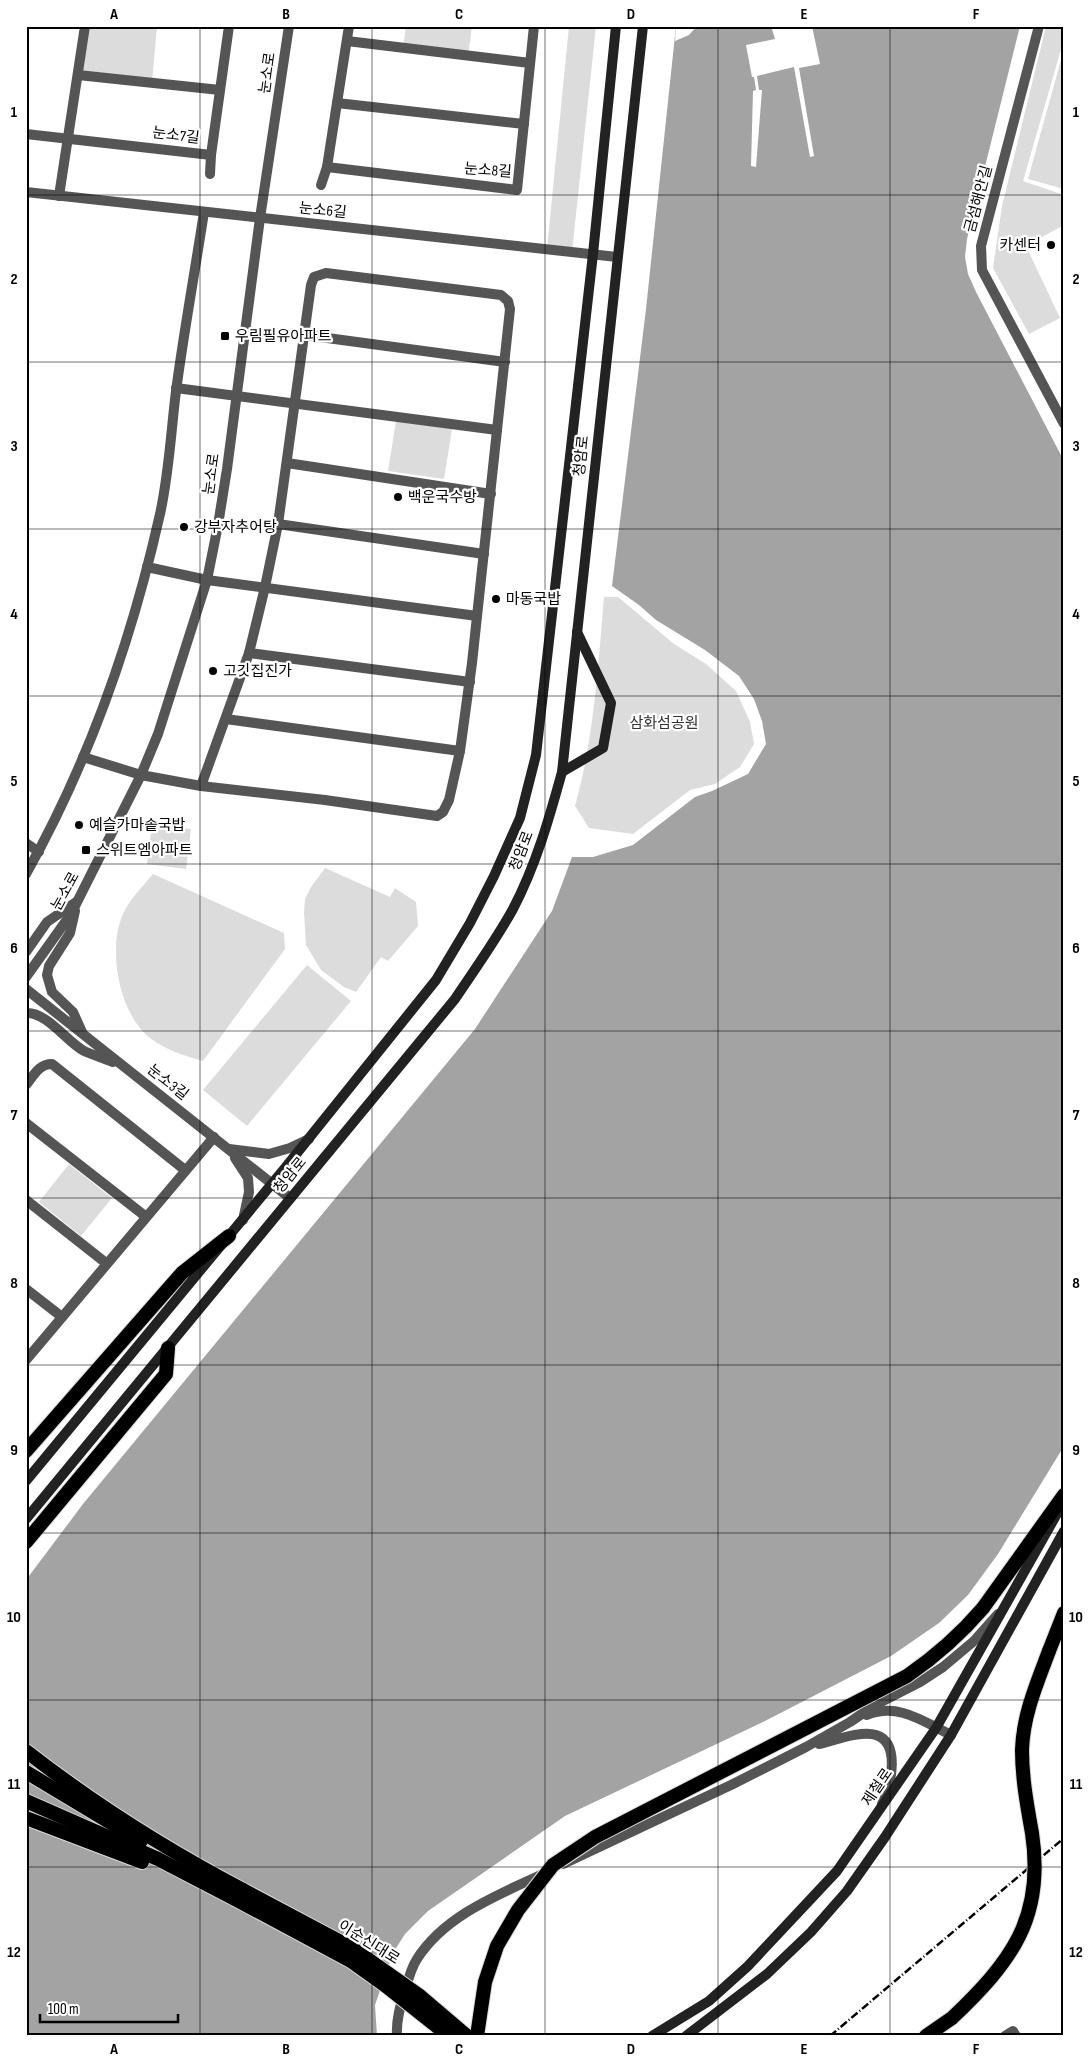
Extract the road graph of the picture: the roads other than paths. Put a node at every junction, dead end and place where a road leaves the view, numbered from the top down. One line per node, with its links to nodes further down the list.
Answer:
1 (85, 26): 12 (street)
2 (223, 26): 9 (street)
3 (289, 26): 25 (street, 눈소로)
4 (349, 26): 10 (street)
5 (534, 26): 11 (street, 눈소8길)
6 (616, 26): 26 (main road, 청암로)
7 (643, 26): 27 (main road, 청암로)
8 (1039, 26): 33 (street, 금섬해안길)
9 (229, 27): 13 (street, 눈소7길)
10 (347, 41): 11 (street); 14 (street)
11 (530, 63): 15 (street, 눈소8길)
12 (78, 75): 13 (street); 17 (street)
13 (220, 90): 18 (street, 눈소7길)
14 (337, 103): 15 (street); 19 (street)
15 (524, 124): 19 (street, 눈소8길)
16 (26, 134): 17 (street, 눈소7길)
17 (68, 137): 18 (street, 눈소7길); 23 (street)
18 (211, 154): 20 (street)
19 (327, 167): 21 (street)
20 (210, 174)
21 (321, 185)
22 (26, 192): 23 (street, 눈소6길)
23 (59, 196): 24 (street, 눈소6길)
24 (204, 212): 25 (street, 눈소6길); 30 (street)
25 (260, 218): 26 (street, 눈소6길); 31 (street, 눈소로)
26 (593, 254): 27 (street, 눈소6길); 65 (main road, 청암로)
27 (617, 257): 43 (main road, 청암로)
28 (305, 335): 29 (street); 29 (street); 32 (street)
29 (505, 362): 34 (street)
30 (176, 388): 31 (street); 39 (street)
31 (237, 396): 32 (street); 40 (street, 눈소로)
32 (295, 404): 34 (street); 35 (street)
33 (1064, 424)
34 (497, 430): 36 (street)
35 (287, 463): 36 (street); 37 (street)
36 (491, 494): 38 (street)
37 (278, 524): 38 (street); 41 (street)
38 (484, 554): 42 (street)
39 (147, 567): 40 (street); 48 (street)
40 (207, 580): 41 (street); 50 (street, 눈소로)
41 (265, 587): 42 (street); 44 (street)
42 (477, 616): 45 (street)
43 (576, 631): 49 (main road, 청암로); 49 (main road)
44 (249, 653): 45 (street); 46 (street)
45 (470, 682): 47 (street)
46 (226, 719): 47 (street); 51 (street)
47 (460, 751): 51 (street)
48 (83, 757): 50 (street); 53 (street)
49 (562, 772): 69 (main road, 청암로)
50 (141, 775): 51 (street); 55 (street, 눈소로)
51 (201, 786)
52 (26, 843): 53 (street)
53 (38, 852): 54 (street)
54 (26, 874)
55 (77, 902): 56 (street); 57 (street, 눈소로); 60 (street)
56 (26, 952)
57 (26, 977)
58 (26, 989): 60 (street, 눈소3길)
59 (26, 1013): 61 (street)
60 (82, 1033): 61 (street, 눈소3길)
61 (124, 1066): 64 (street, 눈소3길)
62 (26, 1085): 67 (street)
63 (26, 1123): 71 (street)
64 (214, 1137): 66 (street, 눈소3길); 67 (street)
65 (309, 1139): 66 (street); 68 (main road, 청암로)
66 (228, 1149): 68 (street, 눈소3길); 72 (street)
67 (185, 1170): 71 (street)
68 (272, 1184): 69 (street, 눈소3길); 72 (main road, 청암로)
69 (290, 1198): 77 (main road, 청암로)
70 (26, 1200): 74 (street)
71 (145, 1216): 74 (street)
72 (243, 1220): 73 (main road, 청암로)
73 (229, 1236): 79 (highway); 80 (main road, 청암로)
74 (106, 1263): 76 (street)
75 (26, 1289): 76 (street)
76 (62, 1317): 78 (street)
77 (168, 1348): 83 (main road, 청암로); 85 (highway)
78 (26, 1360)
79 (26, 1451)
80 (26, 1480)
81 (1064, 1495): 101 (highway, bridge)
82 (1064, 1503): 86 (main road, 제철로)
83 (26, 1519)
84 (1064, 1531): 90 (main road)
85 (26, 1542)
86 (1007, 1604): 88 (street); 89 (main road, 제철로)
87 (1064, 1613): 104 (highway, bridge)
88 (850, 1722): 89 (street); 91 (street)
89 (936, 1728): 90 (street); 96 (main road, 제철로)
90 (951, 1735): 103 (main road)
91 (806, 1747): 96 (street); 98 (street)
92 (26, 1751): 97 (highway)
93 (26, 1772): 97 (highway)
94 (26, 1800): 97 (highway)
95 (26, 1818): 97 (highway)
96 (873, 1819): 102 (main road, 제철로)
97 (239, 1895): 99 (highway, 이순신대로, bridge); 100 (highway, 이순신대로, bridge)
98 (397, 2036)
99 (450, 2036)
100 (467, 2036)
101 (477, 2036)
102 (652, 2036)
103 (686, 2036)
104 (926, 2036)
105 (1005, 2036): 106 (street)
106 (1016, 2036)

